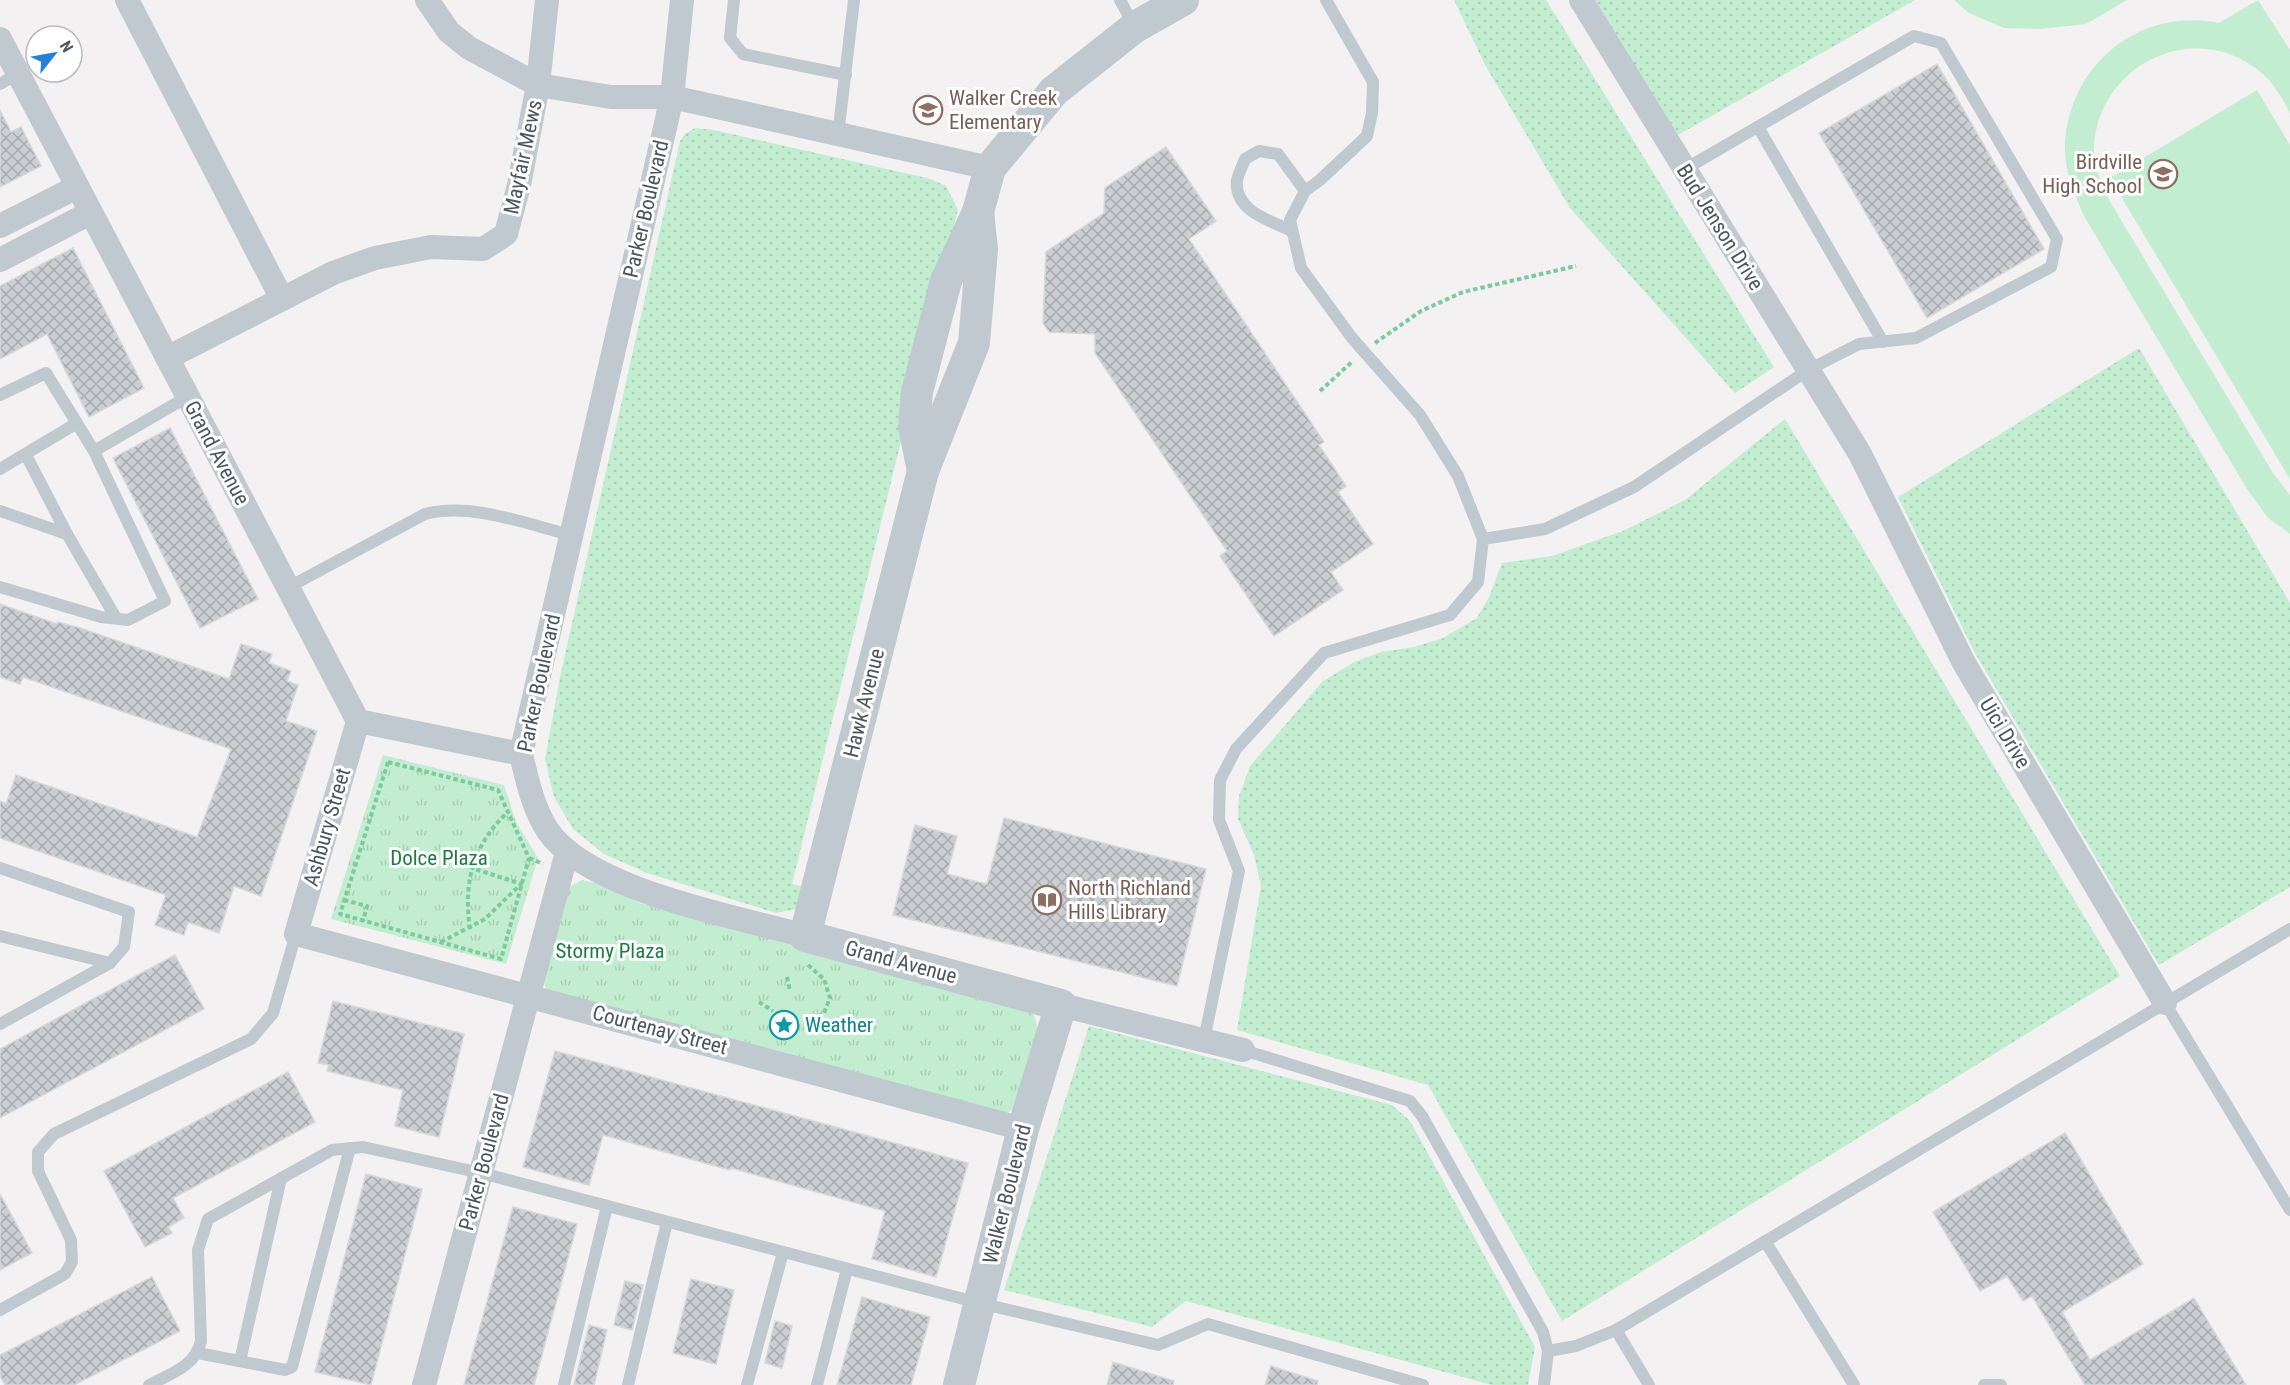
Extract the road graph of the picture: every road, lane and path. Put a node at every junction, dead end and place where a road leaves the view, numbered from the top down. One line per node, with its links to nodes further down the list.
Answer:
1 (127, 0): 29 (street)
2 (427, 0): 15 (street)
3 (547, 0): 15 (street, Mayfair Mews)
4 (682, 0): 16 (street, Parker Boulevard)
5 (734, 0): 13 (lane)
6 (854, 0): 13 (lane)
7 (1120, 0): 11 (lane)
8 (1183, 0): 11 (street, Hawk Avenue)
9 (1326, 0): 22 (lane)
10 (1581, 0): 20 (street, Bud Jenson Drive)
11 (1135, 27): 19 (street, Hawk Avenue)
12 (0, 39): 14 (street, Grand Avenue)
13 (846, 75): 18 (lane)
14 (9, 79): 21 (street, Grand Avenue)
15 (538, 85): 16 (street); 29 (street, Mayfair Mews)
16 (672, 97): 18 (street); 45 (street, Parker Boulevard)
17 (1758, 127): 20 (lane); 30 (lane); 30 (lane)
18 (838, 135): 19 (street)
19 (990, 168): 23 (street, Hawk Avenue)
20 (1685, 169): 33 (street, Bud Jenson Drive)
21 (77, 187): 24 (street, Grand Avenue); 25 (street)
22 (1305, 191): 26 (lane); 26 (lane)
23 (978, 212): 42 (street, Hawk Avenue); 42 (street, Hawk Avenue)
24 (90, 213): 27 (street); 32 (street, Grand Avenue)
25 (0, 226)
26 (1292, 231): 31 (lane)
27 (0, 260)
28 (1576, 266): 31 (path)
29 (282, 299): 32 (street, Mayfair Mews)
30 (1884, 342): 33 (lane)
31 (1364, 351): 34 (path); 46 (lane)
32 (167, 358): 36 (street, Grand Avenue)
33 (1808, 370): 39 (street, Bud Jenson Drive); 46 (lane)
34 (1320, 391)
35 (0, 395): 37 (lane)
36 (188, 397): 38 (lane); 48 (street, Grand Avenue)
37 (77, 423): 38 (lane); 40 (lane)
38 (94, 451): 49 (lane)
39 (1860, 454): 70 (street, Uici Drive)
40 (26, 455): 41 (lane); 44 (lane)
41 (0, 469)
42 (923, 471): 64 (street, Hawk Avenue)
43 (0, 511): 44 (lane)
44 (67, 534): 49 (lane)
45 (571, 535): 48 (lane); 51 (street, Parker Boulevard)
46 (1483, 539): 75 (lane)
47 (0, 586): 49 (lane)
48 (288, 588): 50 (street, Grand Avenue)
49 (116, 618)
50 (358, 721): 51 (street); 61 (street, Ashbury Street)
51 (520, 754): 53 (street, Parker Boulevard)
52 (508, 812): 55 (path); 56 (path); 57 (path)
53 (567, 852): 64 (street, Grand Avenue); 68 (street, Parker Boulevard)
54 (0, 868): 65 (lane)
55 (472, 868): 56 (path); 59 (path)
56 (521, 884): 59 (path); 63 (path)
57 (344, 900): 58 (path); 58 (path)
58 (363, 921): 63 (path)
59 (470, 929): 63 (path)
60 (2290, 929): 70 (lane)
61 (296, 934): 68 (street, Courtenay Street); 88 (lane)
62 (0, 936): 65 (lane)
63 (440, 942)
64 (803, 948): 71 (street, Grand Avenue); 74 (path)
65 (110, 963): 73 (lane)
66 (787, 977): 67 (path)
67 (790, 991)
68 (528, 995): 77 (street, Courtenay Street); 79 (street, Parker Boulevard)
69 (759, 1002): 72 (path)
70 (2165, 1003): 82 (lane); 84 (lane)
71 (1061, 1005): 75 (street, Grand Avenue); 77 (street, Walker Boulevard)
72 (773, 1011)
73 (0, 1024)
74 (806, 1026)
75 (1204, 1040): 76 (street, Grand Avenue)
76 (1243, 1050): 90 (lane)
77 (1023, 1129): 87 (street, Walker Boulevard)
78 (350, 1148): 79 (lane); 80 (lane); 92 (lane)
79 (481, 1173): 81 (lane); 94 (street, Parker Boulevard)
80 (281, 1178): 91 (lane); 92 (lane)
81 (607, 1206): 83 (lane); 95 (lane)
82 (2290, 1210)
83 (667, 1222): 85 (lane); 96 (lane)
84 (1765, 1241): 89 (lane); 103 (lane)
85 (783, 1252): 86 (lane); 97 (lane)
86 (847, 1269): 87 (lane); 98 (lane)
87 (979, 1303): 99 (street, Walker Boulevard); 100 (lane)
88 (0, 1310)
89 (1616, 1330): 90 (lane); 102 (lane)
90 (1548, 1352): 101 (lane)
91 (198, 1353): 92 (lane); 93 (lane)
92 (240, 1361)
93 (148, 1385)
94 (424, 1385)
95 (564, 1385)
96 (628, 1385)
97 (747, 1385)
98 (816, 1385)
99 (959, 1385)
100 (1423, 1385)
101 (1544, 1385)
102 (1649, 1385)
103 (1854, 1385)
104 (1984, 1385): 105 (lane)
105 (2001, 1385)

